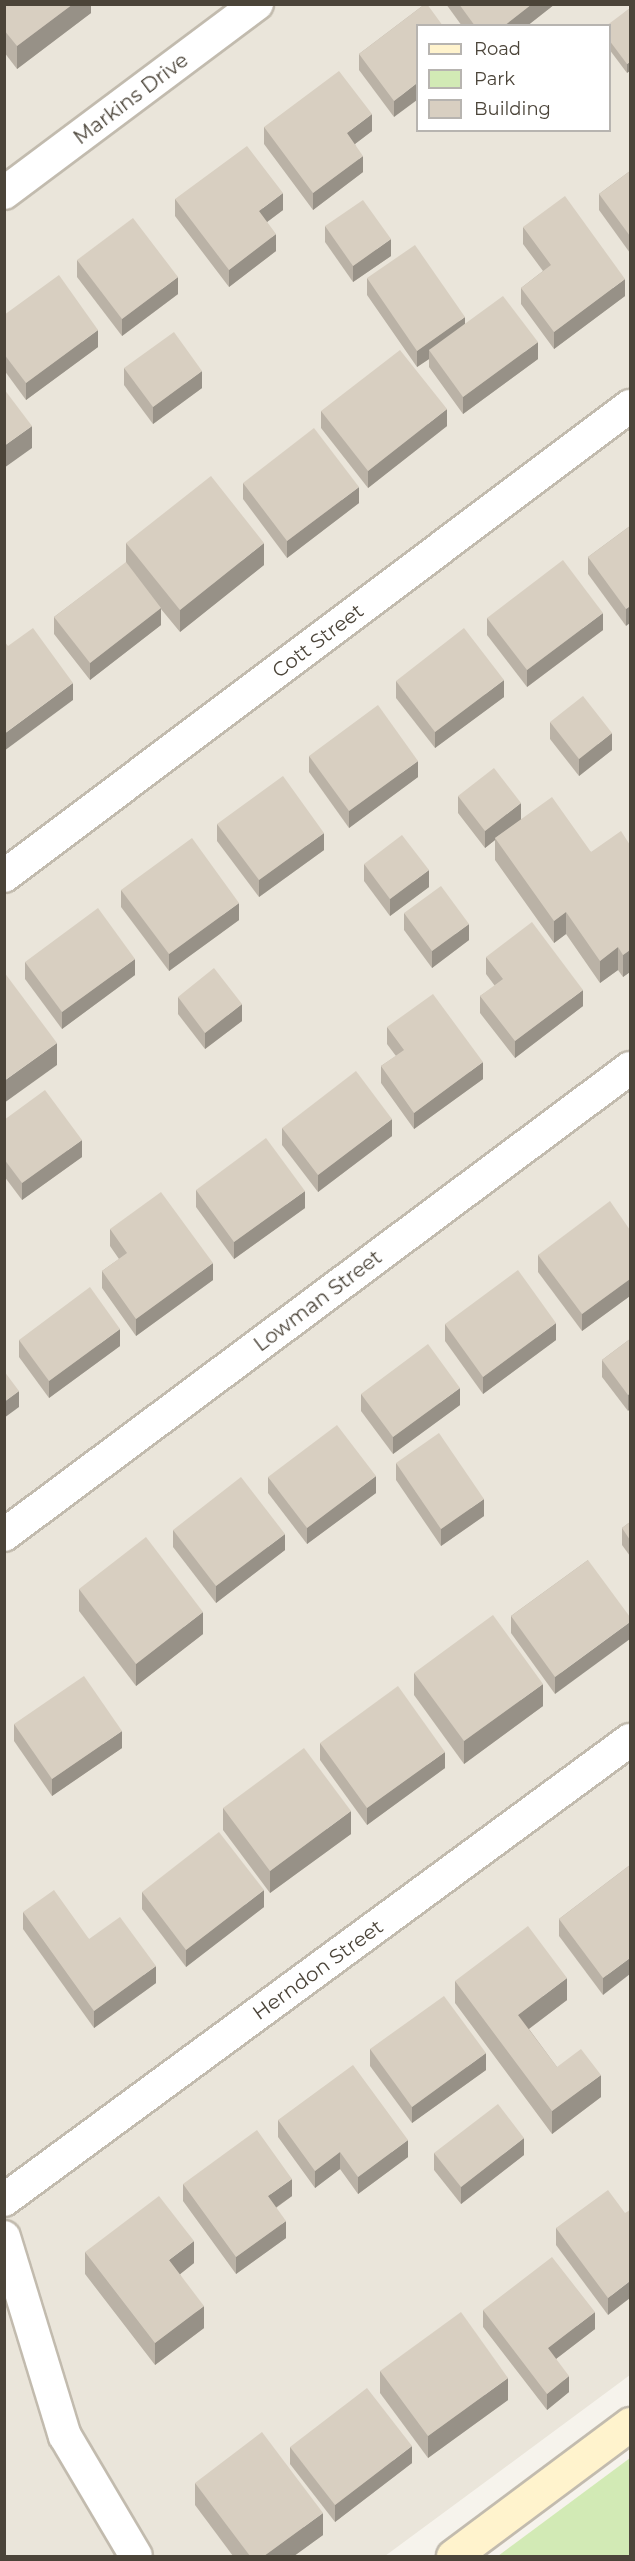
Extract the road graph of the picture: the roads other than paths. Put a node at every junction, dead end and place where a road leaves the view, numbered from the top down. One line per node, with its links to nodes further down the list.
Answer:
1 (257, 4): 2 (street, Markins Drive)
2 (4, 193)
3 (630, 406): 4 (street, Cott Street)
4 (4, 876)
5 (630, 1068): 6 (street, Lowman Street)
6 (4, 1535)
7 (630, 1740): 8 (street, Herndon Street)
8 (4, 2200)
9 (4, 2237): 11 (street)
10 (630, 2424): 12 (street)
11 (136, 2556)
12 (453, 2556)

